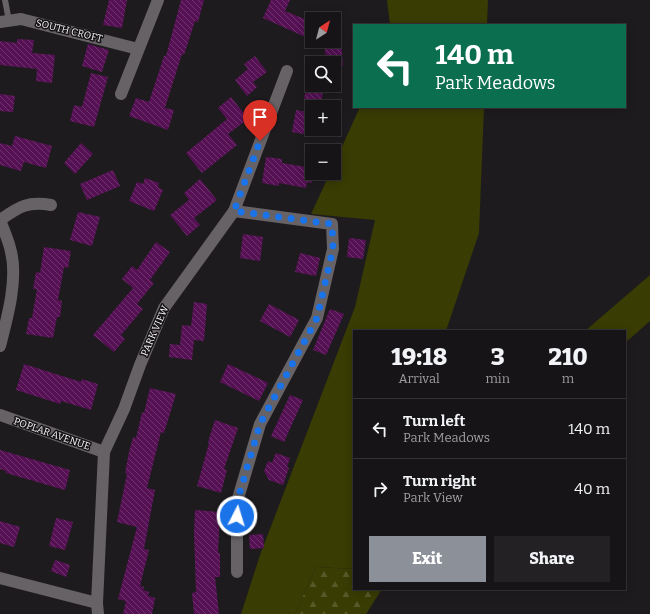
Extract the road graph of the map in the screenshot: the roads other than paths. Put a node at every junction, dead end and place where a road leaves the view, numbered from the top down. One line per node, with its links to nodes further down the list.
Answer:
1 (5, 0): 3 (lane)
2 (158, 0): 4 (street)
3 (4, 22): 4 (street, SOUTH CROFT)
4 (138, 49): 6 (street)
5 (287, 72): 8 (street, PARK VIEW)
6 (121, 94)
7 (51, 205): 9 (street)
8 (234, 211): 12 (street, PARK VIEW); 13 (street)
9 (0, 220): 10 (street)
10 (0, 346)
11 (0, 415): 12 (street, POPLAR AVENUE)
12 (104, 452): 15 (street, PARK VIEW)
13 (237, 572)
14 (0, 578): 15 (street)
15 (97, 609)

